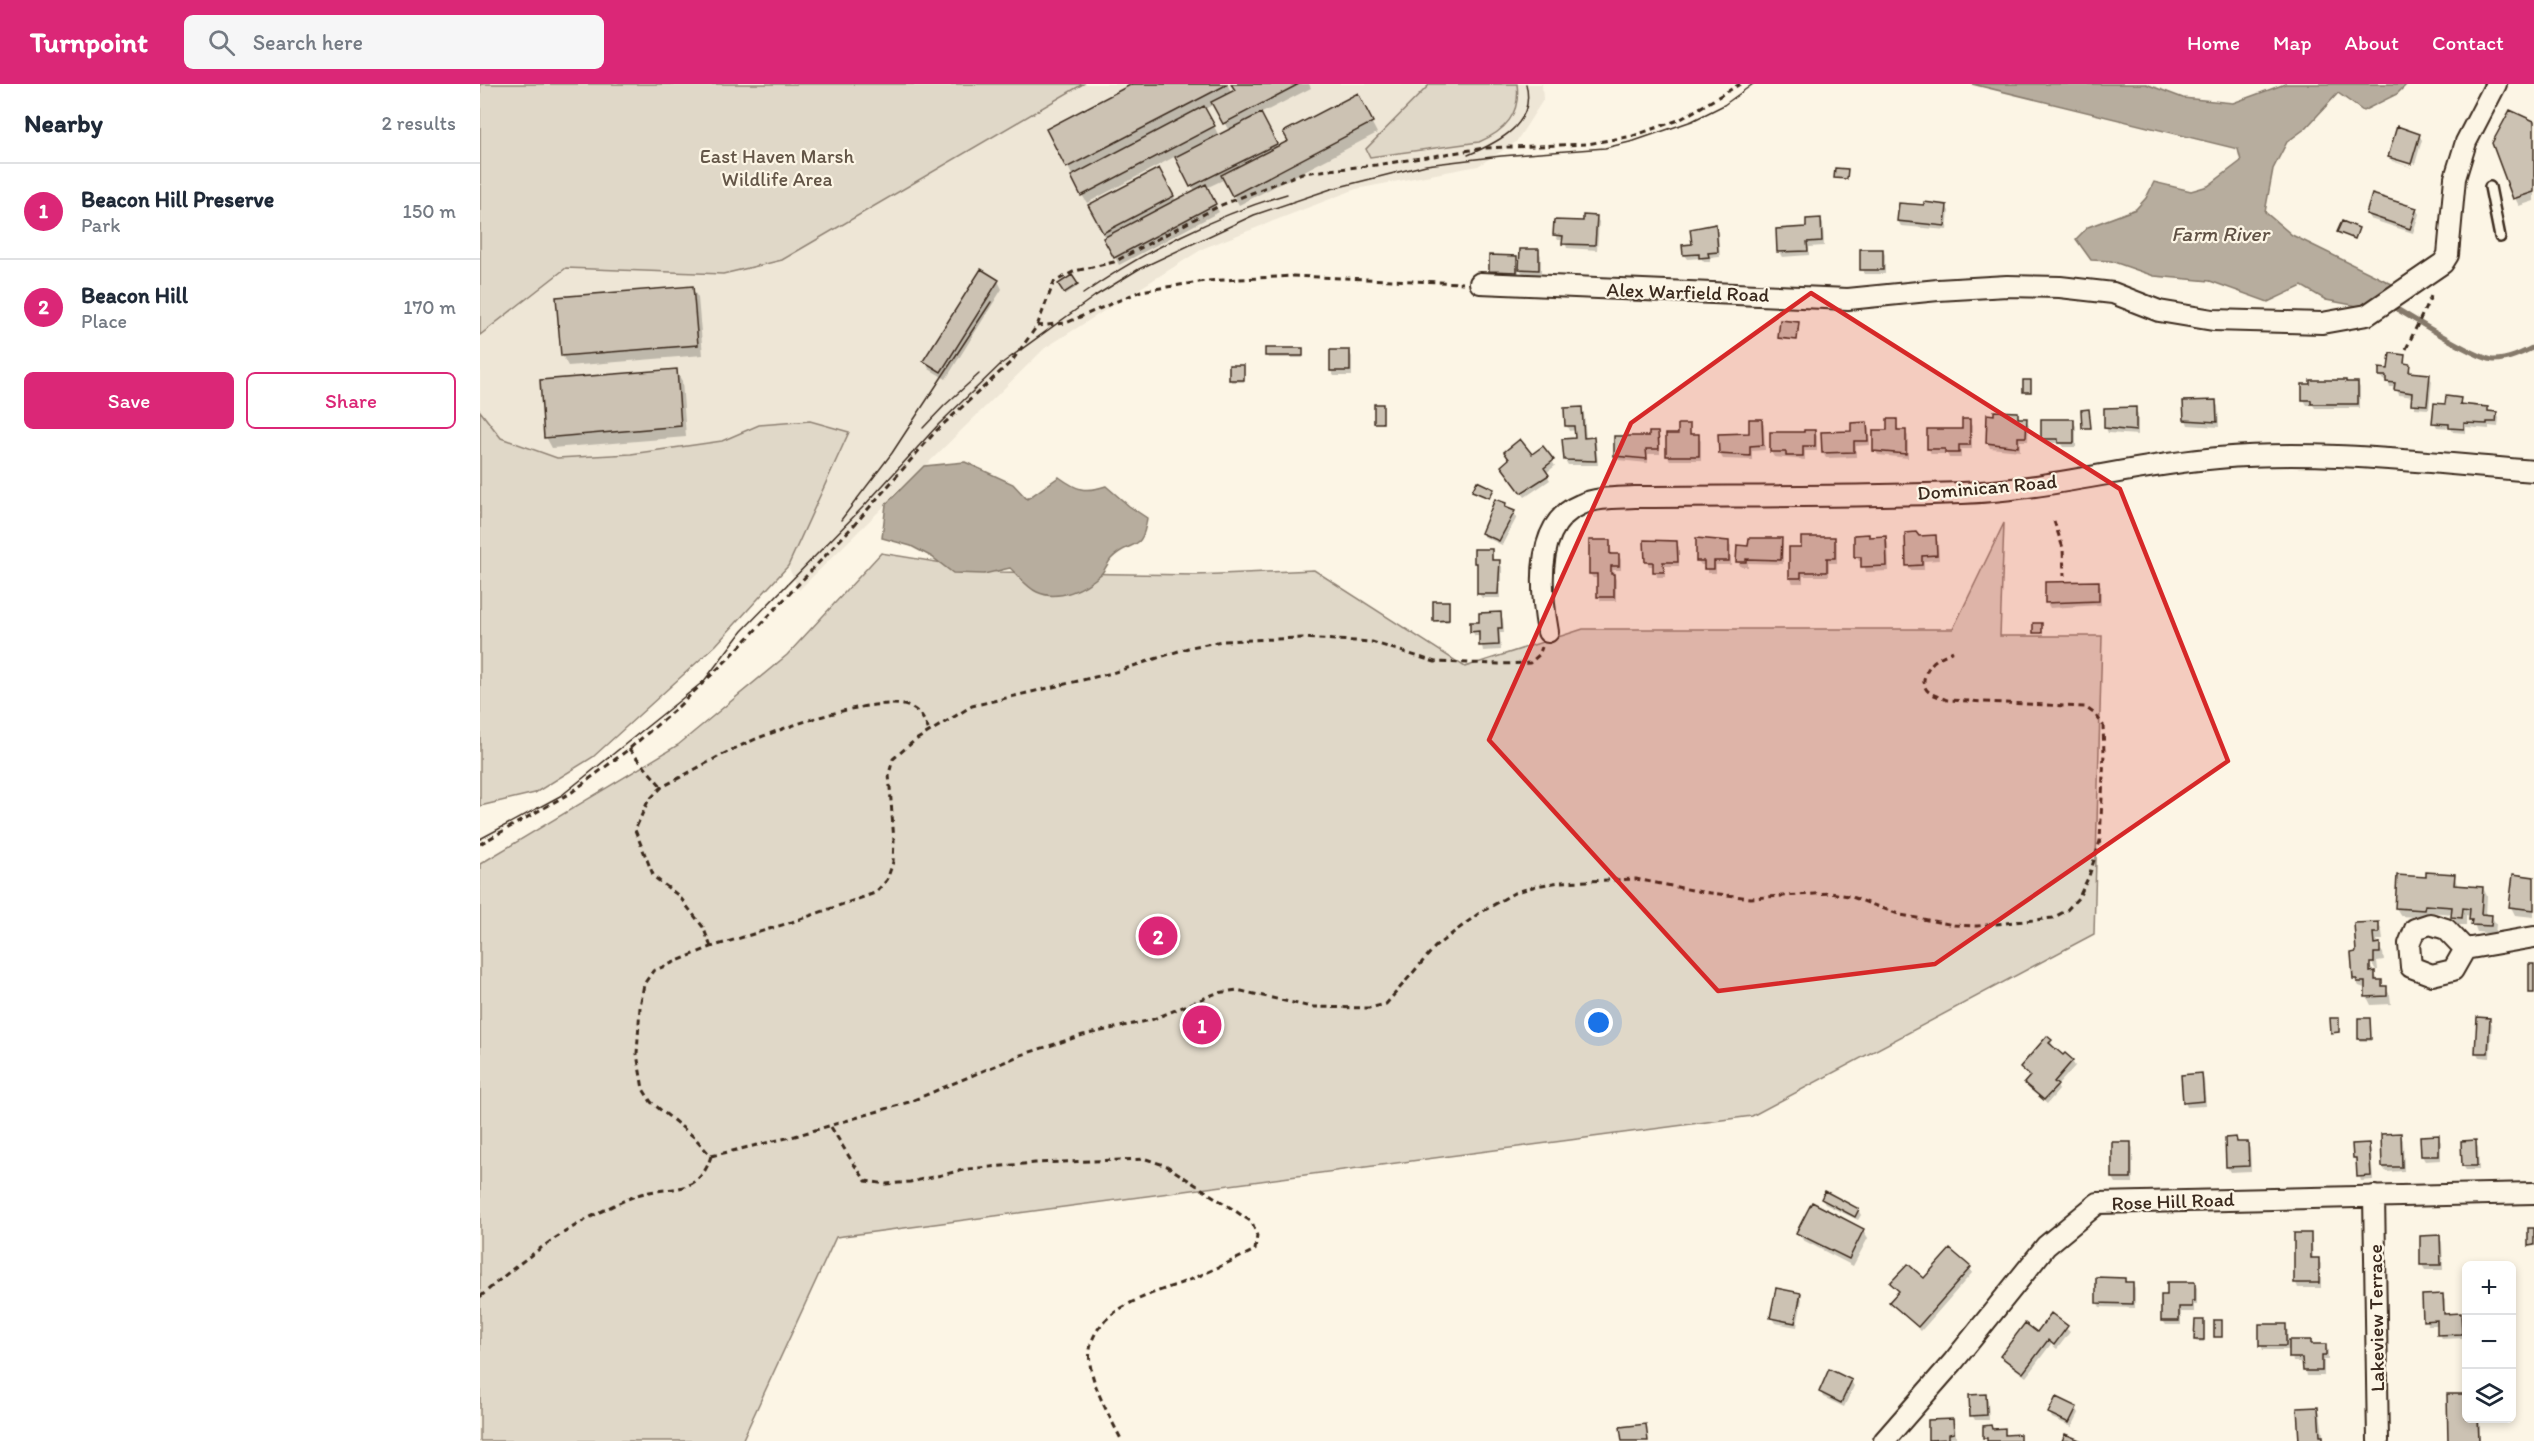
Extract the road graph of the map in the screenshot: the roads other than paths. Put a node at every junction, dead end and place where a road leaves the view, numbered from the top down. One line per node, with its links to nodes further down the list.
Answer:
1 (2496, 84): 4 (street, Alex Warfield Road)
2 (2490, 187): 3 (lane)
3 (2500, 237)
4 (1480, 283)
5 (2534, 471): 6 (street, Dominican Road)
6 (1548, 632)
7 (2534, 937): 8 (street)
8 (2465, 949)
9 (2534, 1192): 10 (street, Rose Hill Road)
10 (2374, 1196): 11 (street, Rose Hill Road); 12 (street, Lakeview Terrace)
11 (1884, 1441)
12 (2378, 1441)

